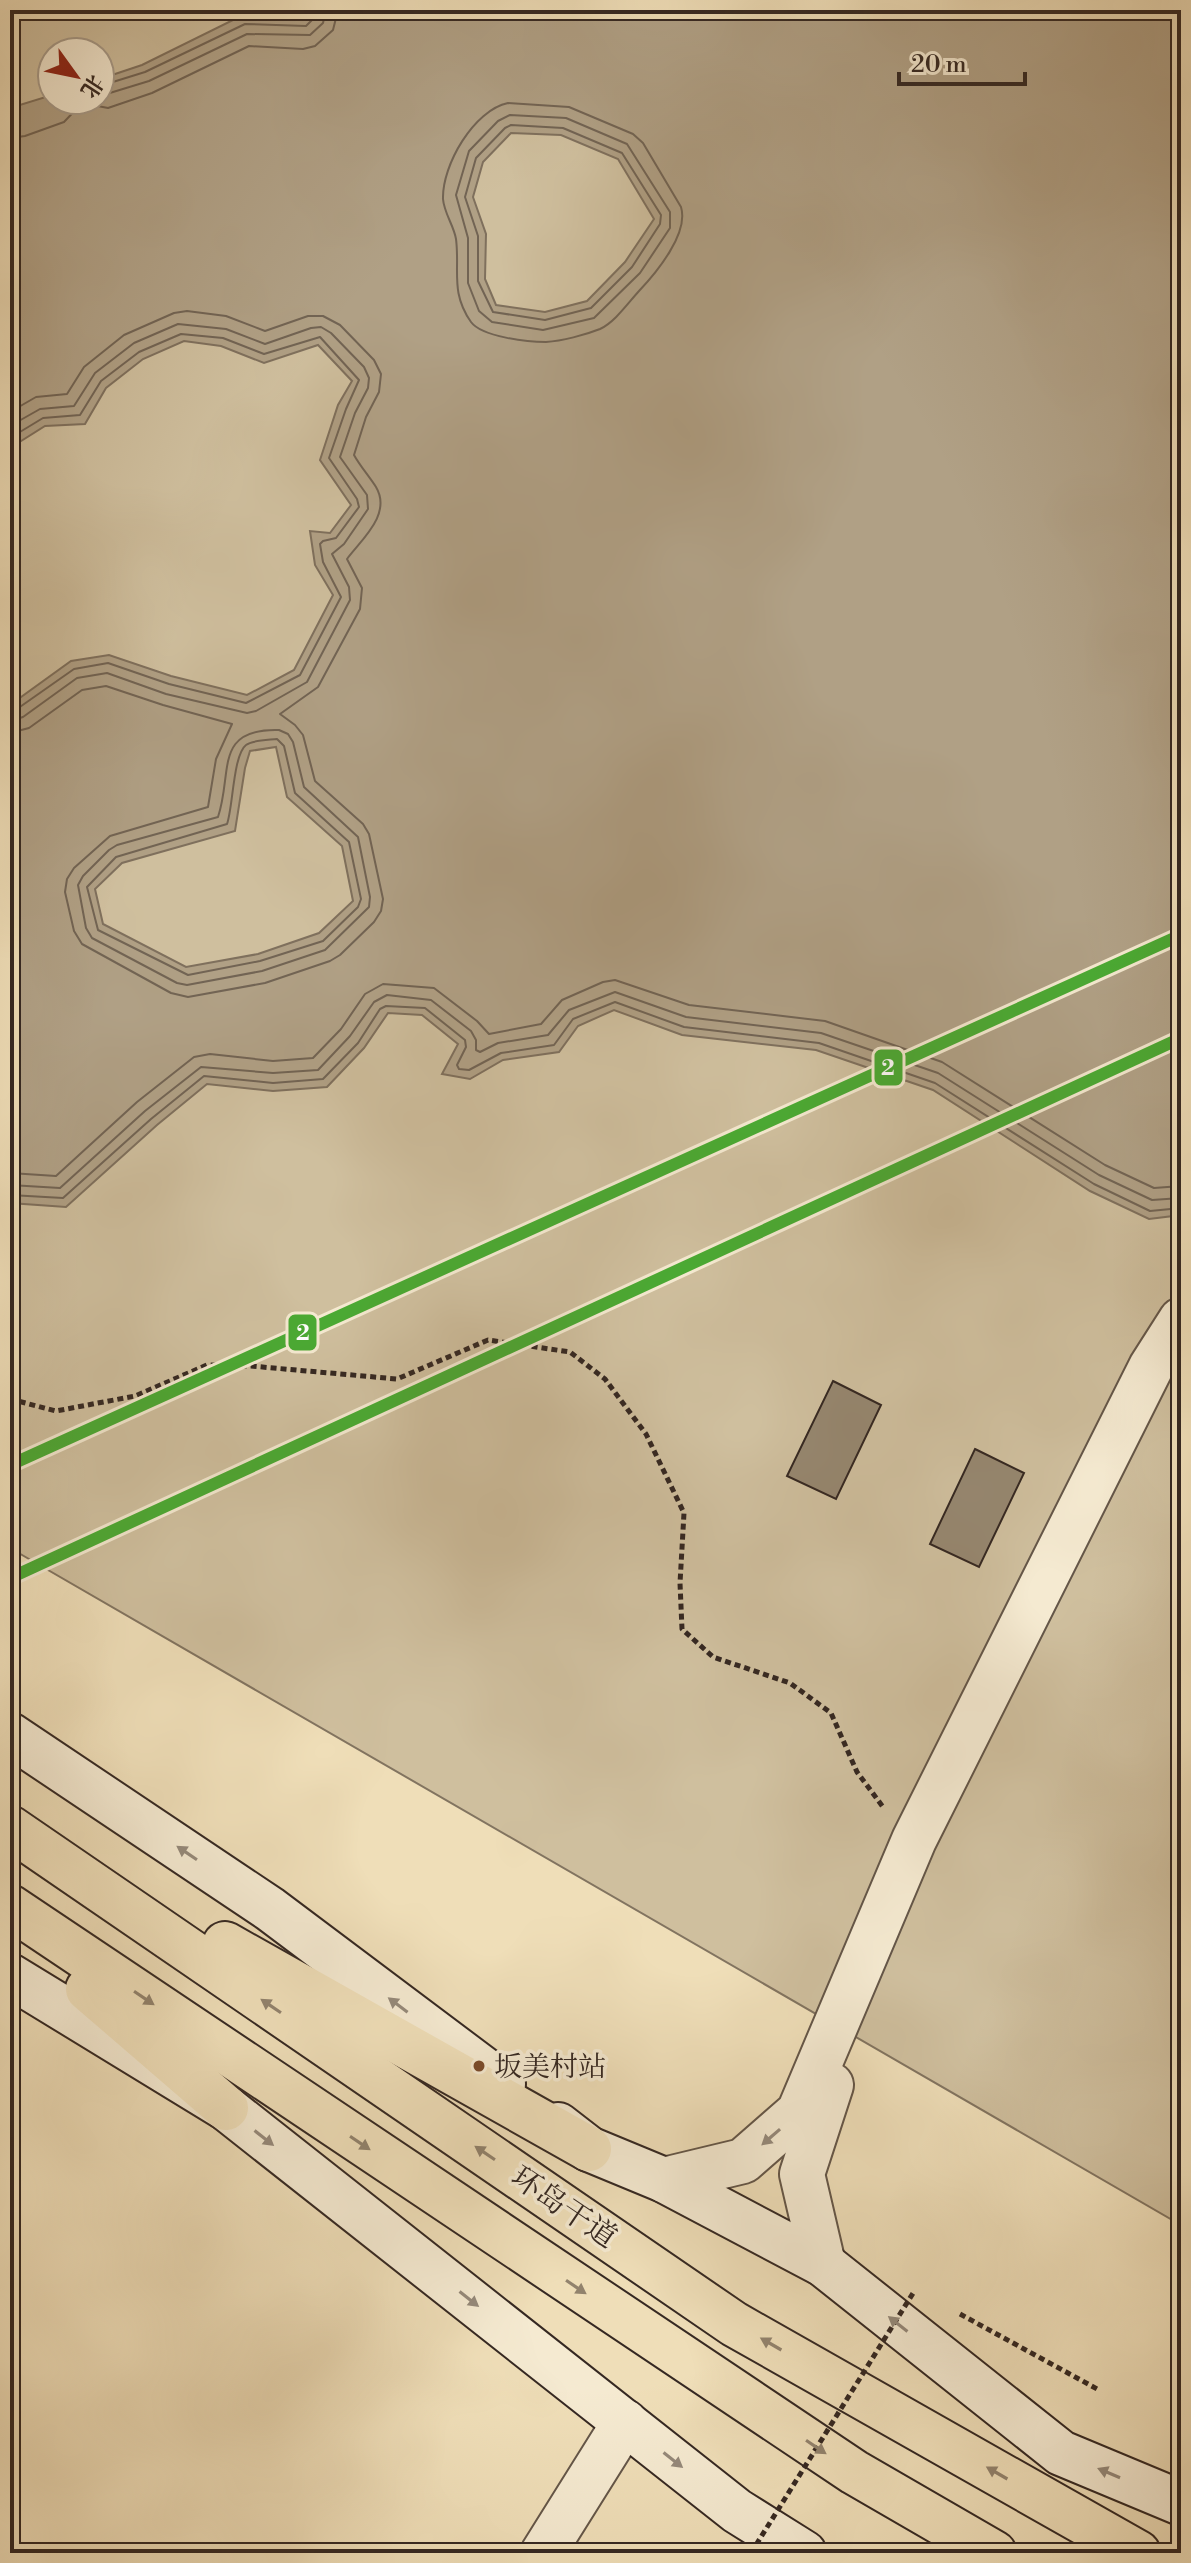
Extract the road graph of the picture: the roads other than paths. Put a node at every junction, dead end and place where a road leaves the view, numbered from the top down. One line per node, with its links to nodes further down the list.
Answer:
1 (1181, 1320): 10 (main road, one-way to 10)
2 (1181, 1355): 11 (main road)
3 (10, 1735): 9 (main road, one-way to 3)
4 (10, 1826): 9 (highway); 17 (highway, 环岛干道, one-way to 4)
5 (10, 1907): 16 (highway, 环岛干道, one-way to 16)
6 (10, 1923): 8 (highway)
7 (10, 1976): 8 (main road)
8 (226, 2108): 12 (main road, one-way to 12)
9 (589, 2149): 10 (main road)
10 (664, 2180): 11 (main road)
11 (823, 2264): 13 (main road, one-way to 11)
12 (625, 2422): 14 (main road); 15 (main road, one-way to 15)
13 (1181, 2503)
14 (543, 2553)
15 (804, 2553)
16 (994, 2553)
17 (1138, 2553)

